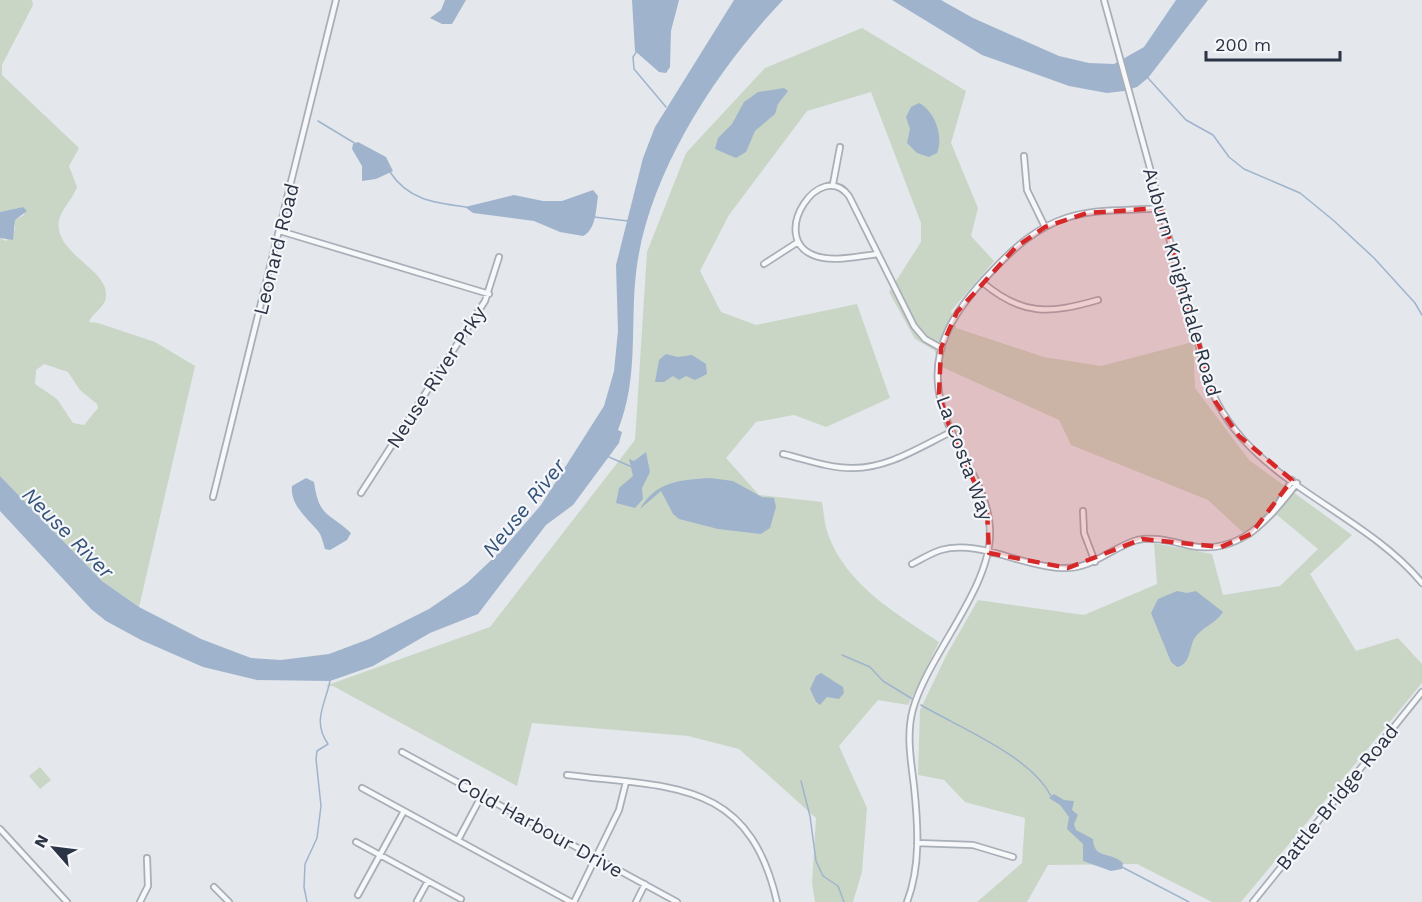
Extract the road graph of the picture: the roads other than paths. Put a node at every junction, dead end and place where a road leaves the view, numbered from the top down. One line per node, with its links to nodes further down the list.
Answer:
1 (336, 0): 8 (street, Leonard Road)
2 (1104, 0): 6 (street, Auburn Knightdale Road)
3 (840, 147): 5 (street)
4 (1024, 156): 7 (street)
5 (833, 184): 9 (street); 10 (street)
6 (1161, 208): 7 (street, La Costa Way); 19 (street, Auburn Knightdale Road)
7 (1045, 226): 13 (street, La Costa Way)
8 (280, 231): 14 (street); 21 (street, Leonard Road)
9 (798, 242): 10 (street); 12 (street)
10 (878, 254): 16 (street)
11 (499, 257): 14 (street, Neuse River Prky)
12 (764, 264)
13 (982, 282): 15 (street); 16 (street, La Costa Way)
14 (489, 294): 20 (street, Neuse River Prky)
15 (1098, 300)
16 (941, 348): 17 (street, La Costa Way)
17 (951, 432): 18 (street); 23 (street, La Costa Way)
18 (783, 454)
19 (1294, 482): 24 (street); 26 (street, Auburn Knightdale Road)
20 (361, 493)
21 (213, 497)
22 (1083, 511): 24 (street)
23 (989, 553): 24 (street); 25 (street); 37 (street, La Costa Way)
24 (1095, 562)
25 (912, 564)
26 (1422, 583)
27 (1422, 692): 56 (street, Battle Bridge Road)
28 (402, 752): 32 (street, Cold Harbour Drive)
29 (567, 775): 30 (street)
30 (626, 782): 39 (street); 54 (street)
31 (362, 788): 33 (street)
32 (482, 795): 35 (street); 39 (street, Cold Harbour Drive)
33 (404, 811): 35 (street); 38 (street)
34 (0, 829): 49 (street)
35 (458, 840): 51 (street)
36 (356, 842): 38 (street)
37 (917, 843): 40 (street); 55 (street, La Costa Way)
38 (380, 855): 42 (street); 45 (street)
39 (596, 857): 43 (street, Cold Harbour Drive); 51 (street)
40 (1013, 857)
41 (147, 858): 47 (street)
42 (428, 881): 46 (street); 48 (street)
43 (645, 884): 52 (street); 53 (street, Cold Harbour Drive)
44 (214, 887): 50 (street)
45 (358, 895)
46 (461, 899)
47 (142, 901)
48 (417, 901)
49 (67, 902)
50 (229, 902)
51 (573, 902)
52 (636, 902)
53 (677, 902)
54 (777, 902)
55 (907, 902)
56 (1252, 902)

